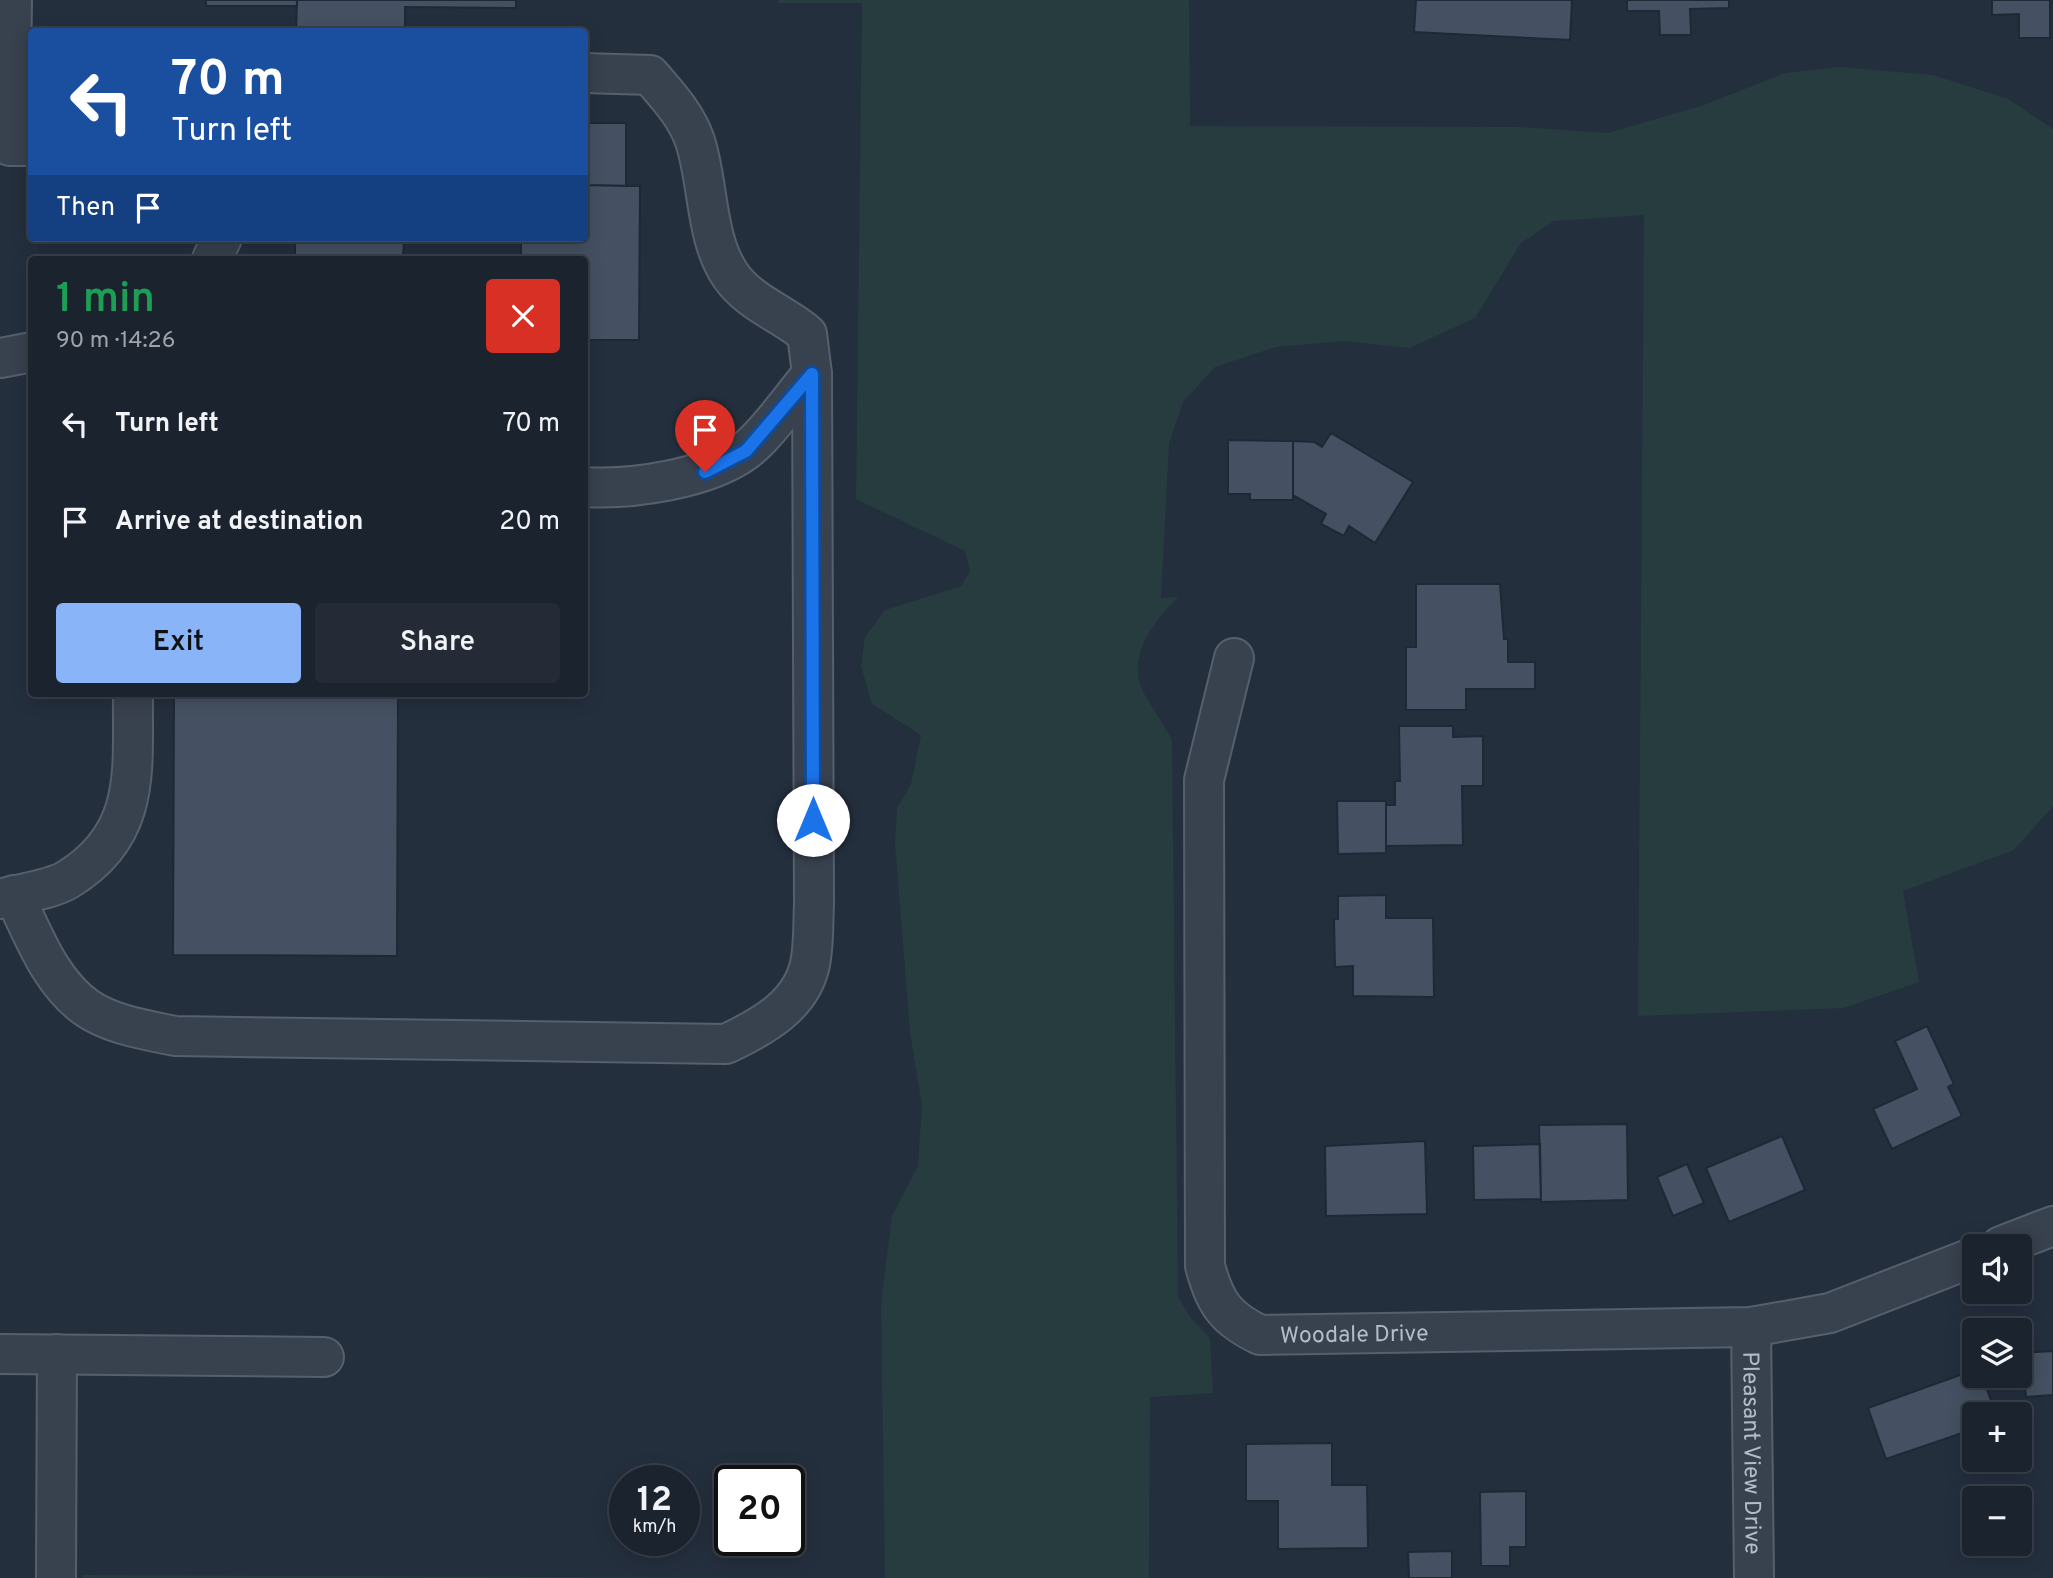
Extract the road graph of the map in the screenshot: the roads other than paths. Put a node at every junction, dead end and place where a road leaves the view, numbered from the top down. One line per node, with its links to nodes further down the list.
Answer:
1 (12, 0): 3 (street)
2 (588, 74): 6 (street)
3 (14, 146)
4 (28, 353): 5 (street)
5 (0, 358)
6 (812, 374): 7 (street); 10 (street)
7 (588, 487)
8 (1234, 658): 14 (street, Woodale Drive)
9 (133, 697): 10 (street)
10 (7, 897)
11 (2053, 1226): 12 (street)
12 (2032, 1234)
13 (1962, 1262): 14 (street, Woodale Drive)
14 (1751, 1327): 19 (street, Pleasant View Drive)
15 (0, 1354): 16 (street)
16 (57, 1354): 17 (street); 18 (street)
17 (324, 1357)
18 (56, 1578)
19 (1754, 1578)

